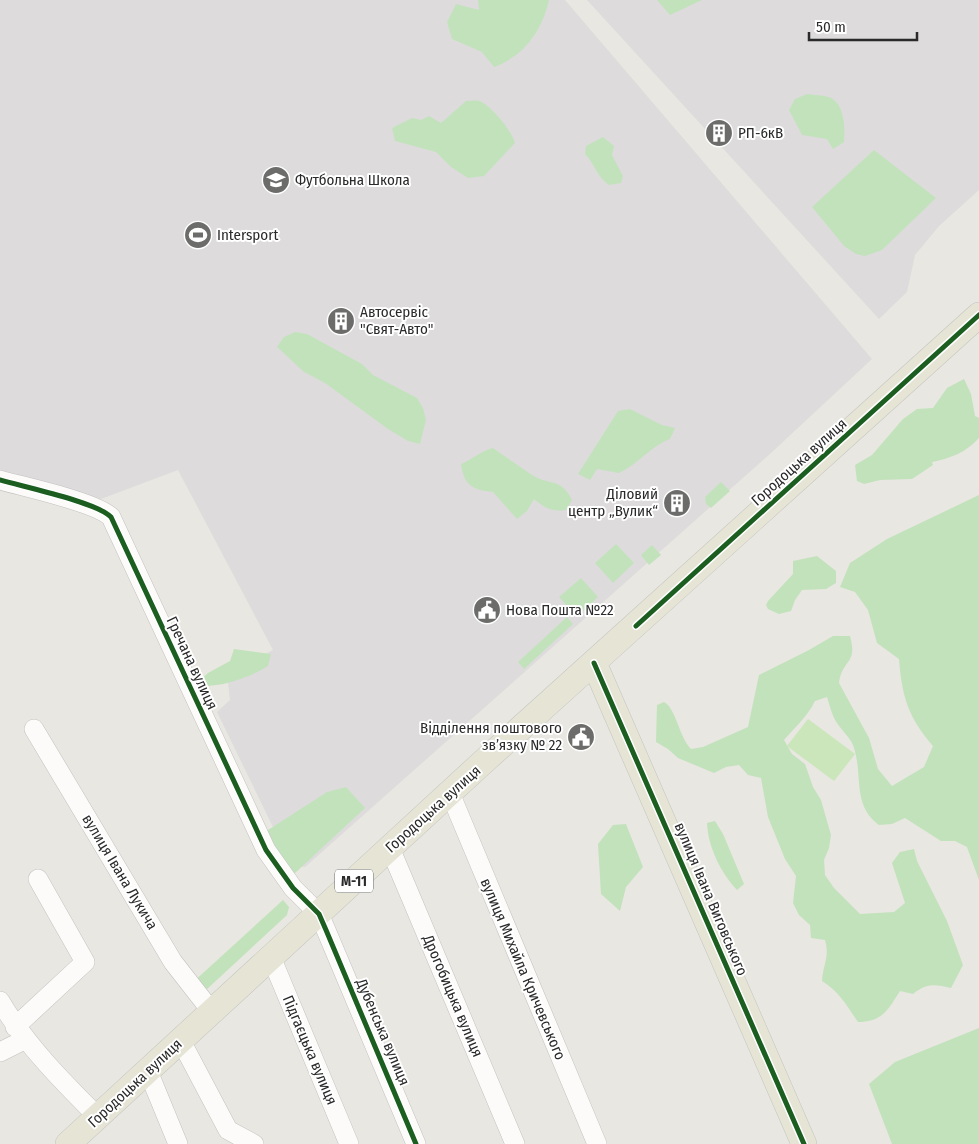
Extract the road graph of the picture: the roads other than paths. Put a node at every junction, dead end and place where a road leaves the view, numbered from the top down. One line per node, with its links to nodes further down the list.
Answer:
1 (979, 315): 3 (main road, Городоцька вулиця / М-11)
2 (0, 480): 8 (street, Гречана вулиця)
3 (594, 664): 5 (main road, Городоцька вулиця / М-11); 24 (main road, вулиця Івана Виговського)
4 (34, 728): 11 (street, вулиця Івана Лукича)
5 (450, 793): 6 (main road, Городоцька вулиця / М-11); 23 (street, вулиця Михайла Кричевського)
6 (390, 848): 8 (main road, Городоцька вулиця / М-11); 22 (street, Дрогобицька вулиця)
7 (38, 879): 12 (street)
8 (323, 922): 9 (main road, Городоцька вулиця / М-11); 21 (street, Дубенська вулиця)
9 (271, 957): 11 (main road, Городоцька вулиця / М-11); 20 (street, Підгаєцька вулиця)
10 (0, 1001): 12 (street)
11 (212, 1012): 13 (main road, Городоцька вулиця / М-11)
12 (21, 1033): 14 (street); 16 (street)
13 (181, 1040): 15 (main road, Городоцька вулиця / М-11); 19 (street)
14 (0, 1052)
15 (148, 1071): 16 (main road, Городоцька вулиця / М-11); 18 (street)
16 (98, 1117): 17 (main road, Городоцька вулиця / М-11)
17 (68, 1144)
18 (178, 1144)
19 (254, 1144)
20 (349, 1144)
21 (416, 1144)
22 (515, 1144)
23 (597, 1144)
24 (804, 1144)

